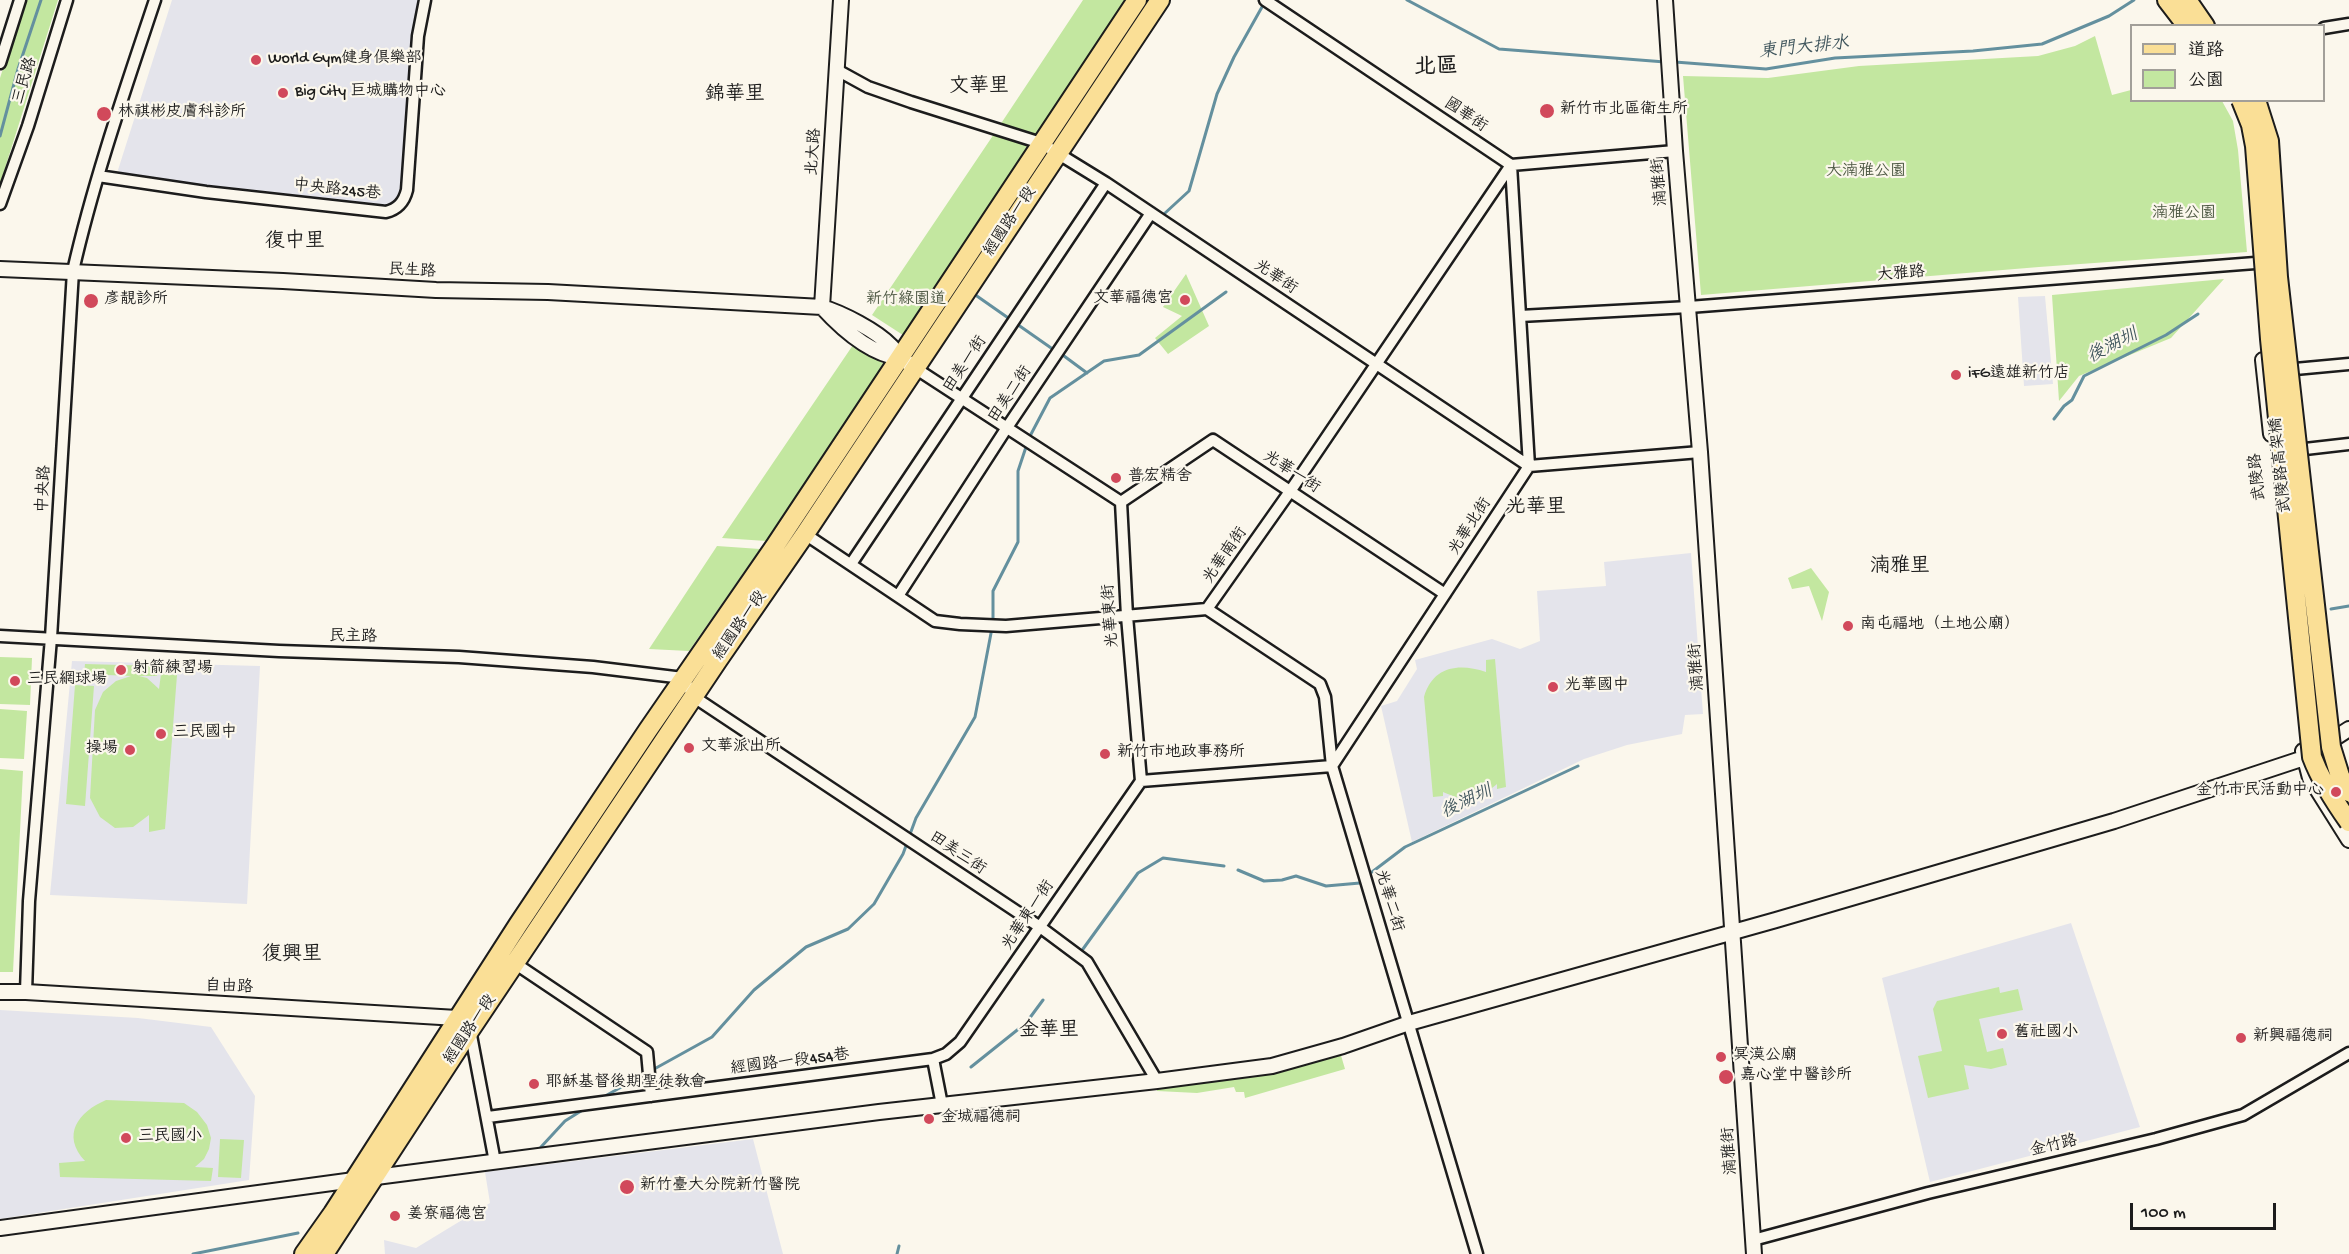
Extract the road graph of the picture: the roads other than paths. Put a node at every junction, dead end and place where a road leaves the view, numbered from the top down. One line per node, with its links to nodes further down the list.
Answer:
1 (20, 0): 19 (street, 三民路)
2 (67, 0): 31 (street, 三民路)
3 (155, 0): 29 (street, 中央路)
4 (425, 0): 29 (street, 中央路245巷)
5 (841, 0): 20 (street, 北大路)
6 (1137, 0): 25 (main road, 經國路一段)
7 (1161, 0): 27 (main road, 經國路一段)
8 (1265, 0): 28 (street, 國華街)
9 (1665, 0): 26 (street, 湳雅街)
10 (2197, 0): 16 (street)
11 (2173, 2): 12 (street); 13 (main road); 14 (main road); 15 (main road)
12 (2178, 24)
13 (2186, 24)
14 (2194, 24)
15 (2202, 24)
16 (2214, 24)
17 (2349, 24): 18 (street)
18 (2325, 28)
19 (0, 63)
20 (837, 70): 25 (street, 光華街); 39 (street, 北大路)
21 (2234, 102): 33 (street, 武陵路)
22 (2242, 102): 75 (main road, 武陵路高架橋, bridge)
23 (2257, 102): 72 (main road, 武陵路高架橋, bridge)
24 (2263, 102): 34 (street)
25 (1041, 143): 27 (street, 光華街); 43 (main road, 經國路一段)
26 (1675, 151): 28 (street); 40 (street, 湳雅街)
27 (1057, 153): 30 (street, 光華街); 43 (main road, 經國路一段)
28 (1511, 165): 41 (street); 44 (street, 光華南街)
29 (99, 176): 36 (street, 中央路)
30 (1106, 183): 32 (street, 光華街); 47 (street, 田美一街)
31 (0, 204)
32 (1151, 213): 44 (street, 光華街); 48 (street, 田美二街)
33 (2255, 262): 34 (street, 大雅路); 38 (street, 武陵路); 40 (street, 大雅路)
34 (2284, 263): 37 (street)
35 (0, 269): 36 (street, 民生路)
36 (73, 272): 39 (street, 民生路); 62 (street, 中央路)
37 (2287, 287): 42 (main road); 46 (street)
38 (2258, 290): 42 (main road); 67 (street, 武陵路)
39 (822, 307): 43 (street)
40 (1689, 307): 41 (street, 大雅路); 51 (street, 湳雅街)
41 (1520, 316): 52 (street)
42 (2277, 336): 69 (main road)
43 (907, 363): 47 (street); 55 (main road, 經國路一段); 63 (main road, 經國路一段)
44 (1377, 364): 52 (street, 光華街); 53 (street, 光華南街)
45 (2349, 364): 46 (street)
46 (2295, 369): 50 (street)
47 (961, 400): 48 (street); 56 (street, 田美一街)
48 (1006, 429): 54 (street); 58 (street, 田美二街)
49 (2349, 444): 50 (street)
50 (2305, 448): 66 (street)
51 (1700, 453): 52 (street); 78 (street, 湳雅街)
52 (1529, 466): 57 (street, 光華北街)
53 (1291, 490): 54 (street, 光華一街); 57 (street, 光華一街); 59 (street, 光華南街)
54 (1121, 502): 60 (street, 光華東街)
55 (805, 534): 56 (street, 光華南街); 64 (main road, 經國路一段)
56 (851, 564): 58 (street, 光華南街)
57 (1445, 594): 68 (street, 光華北街)
58 (898, 596): 60 (street, 光華南街)
59 (1207, 609): 60 (street, 光華南街); 68 (street, 光華二街)
60 (1126, 616): 71 (street, 光華東街)
61 (0, 636): 62 (street, 民主路)
62 (51, 638): 63 (street, 民主路); 81 (street, 中央路)
63 (683, 678): 64 (street); 83 (main road, 經國路一段)
64 (694, 698): 77 (street, 田美三街); 79 (main road, 經國路一段)
65 (2349, 729): 66 (street)
66 (2337, 738): 67 (street); 70 (street)
67 (2304, 758): 76 (street, 武陵路); 78 (street)
68 (1332, 766): 71 (street); 82 (street, 光華二街)
69 (2327, 772): 73 (main road); 74 (main road)
70 (2349, 778)
71 (1141, 781): 77 (street, 光華東一街)
72 (2349, 792)
73 (2349, 806)
74 (2349, 814)
75 (2349, 822)
76 (2349, 840)
77 (1040, 927): 85 (street, 光華東一街); 86 (street, 田美三街)
78 (1732, 933): 82 (street); 94 (street, 湳雅街)
79 (516, 964): 83 (main road, 經國路一段); 87 (street)
80 (0, 992): 81 (street, 自由路)
81 (26, 992): 83 (street, 自由路)
82 (1409, 1023): 86 (street); 97 (street, 光華二街)
83 (464, 1024): 89 (street); 91 (main road, 經國路一段); 92 (main road, 經國路一段)
84 (2349, 1053): 94 (street, 金竹路)
85 (933, 1059): 87 (street, 經國路一段454巷); 88 (street)
86 (1157, 1081): 88 (street)
87 (651, 1096): 89 (street, 經國路一段454巷)
88 (942, 1105): 90 (street)
89 (488, 1117): 90 (street)
90 (495, 1162): 91 (street)
91 (376, 1177): 92 (street); 96 (main road, 經國路一段)
92 (352, 1182): 93 (street); 95 (main road, 經國路一段)
93 (0, 1228)
94 (1754, 1247)
95 (304, 1254)
96 (324, 1254)
97 (1477, 1254)

